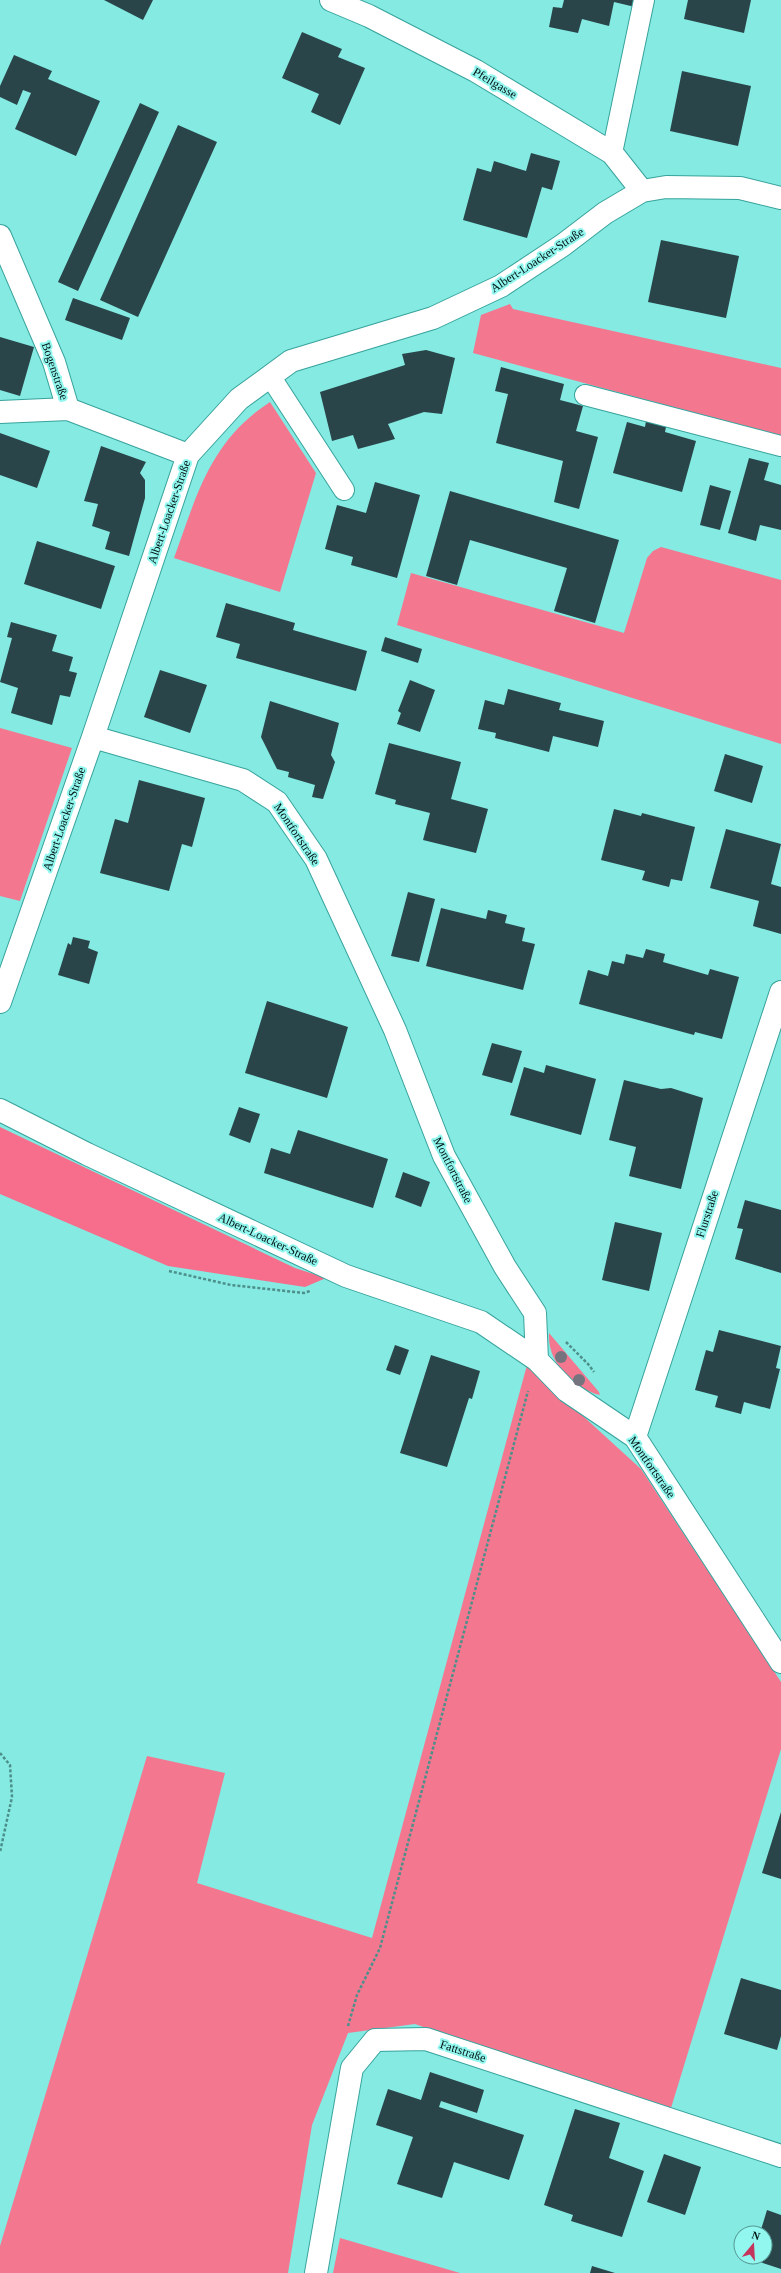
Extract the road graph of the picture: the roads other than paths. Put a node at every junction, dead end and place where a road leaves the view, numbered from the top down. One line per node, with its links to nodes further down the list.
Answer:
1 (331, 0): 3 (street, Pfeilgasse)
2 (644, 0): 3 (lane)
3 (612, 153): 4 (street, Pfeilgasse)
4 (642, 191): 5 (street, Albert-Loacker-Straße); 7 (street, Albert-Loacker-Straße)
5 (781, 198)
6 (0, 236): 9 (street, Bogenstraße)
7 (270, 376): 12 (street, Albert-Loacker-Straße); 13 (lane)
8 (585, 395): 11 (lane)
9 (68, 409): 10 (street); 12 (street, Bogenstraße)
10 (0, 412)
11 (781, 446)
12 (188, 455): 14 (street, Albert-Loacker-Straße)
13 (344, 490)
14 (93, 737): 16 (street, Albert-Loacker-Straße); 18 (street, Montfortstraße)
15 (781, 992): 19 (street, Flurstraße)
16 (0, 1002)
17 (0, 1110): 18 (street, Albert-Loacker-Straße)
18 (537, 1360): 19 (street, Montfortstraße)
19 (635, 1437): 20 (street, Montfortstraße)
20 (781, 1662)
21 (781, 2156): 22 (street, Fattstraße)
22 (316, 2273)

